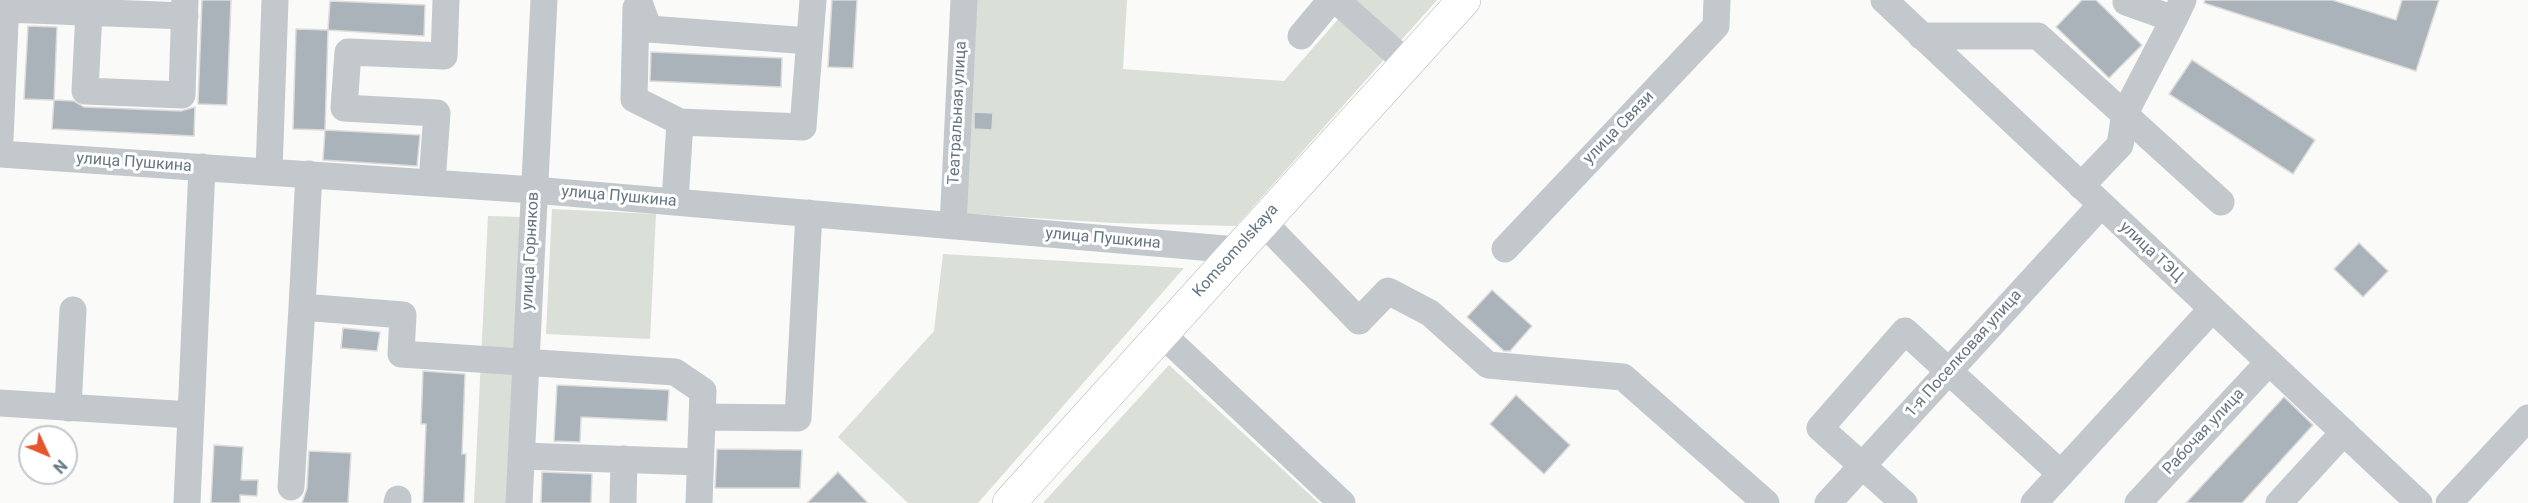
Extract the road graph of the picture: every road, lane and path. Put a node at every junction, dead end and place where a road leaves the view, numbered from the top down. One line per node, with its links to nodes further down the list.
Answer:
1 (275, 0): 26 (street)
2 (446, 0): 28 (street)
3 (544, 0): 30 (street, улица Горняков)
4 (638, 0): 19 (street); 22 (street)
5 (813, 0): 19 (street)
6 (964, 0): 36 (street, Театральная улица)
7 (1331, 0): 17 (street)
8 (1336, 0): 20 (street)
9 (1464, 0): 20 (main road, Komsomolskaya)
10 (1717, 0): 37 (street, улица Связи)
11 (1884, 0): 18 (street, улица ТЭЦ)
12 (2126, 2): 15 (street)
13 (6, 4): 16 (street); 23 (street)
14 (185, 8): 16 (street); 16 (street)
15 (2178, 9): 21 (street)
16 (89, 12)
17 (1301, 36)
18 (1921, 36): 21 (street); 29 (street, улица ТЭЦ)
19 (809, 41): 22 (street)
20 (1407, 63): 35 (main road, Komsomolskaya)
21 (2125, 112): 29 (street); 32 (street)
22 (680, 122): 31 (street)
23 (0, 140)
24 (0, 154): 25 (street, улица Пушкина)
25 (202, 167): 26 (street, улица Пушкина); 48 (street)
26 (269, 172): 27 (street, улица Пушкина)
27 (309, 174): 28 (street, улица Пушкина); 39 (street)
28 (432, 183): 30 (street, улица Пушкина)
29 (2081, 186): 33 (street, улица ТЭЦ)
30 (534, 190): 31 (street, улица Пушкина); 43 (street, улица Горняков)
31 (675, 202): 34 (street, улица Пушкина)
32 (2221, 202)
33 (2101, 204): 40 (street, улица ТЭЦ); 45 (street, 1-я Поселковая улица)
34 (809, 213): 36 (street, улица Пушкина); 49 (street)
35 (1263, 222): 38 (main road, Komsomolskaya); 64 (street)
36 (952, 226): 38 (street, улица Пушкина)
37 (1505, 249)
38 (1237, 250): 42 (main road, Komsomolskaya)
39 (302, 307): 43 (street); 57 (street)
40 (2212, 309): 44 (street, улица ТЭЦ); 56 (street)
41 (73, 310): 47 (street)
42 (1162, 334): 58 (main road, Komsomolskaya); 63 (street)
43 (526, 362): 49 (street); 52 (street, улица Горняков)
44 (2269, 362): 51 (street, улица ТЭЦ); 68 (street, Рабочая улица)
45 (1949, 370): 55 (street, 1-я Поселковая улица); 55 (street); 56 (street)
46 (0, 403): 47 (street)
47 (68, 408): 48 (street)
48 (191, 415): 59 (street)
49 (702, 417): 54 (street)
50 (2528, 418): 71 (street)
51 (2344, 432): 69 (street); 70 (street, улица ТЭЦ)
52 (521, 456): 53 (street); 60 (street, улица Горняков)
53 (624, 459): 54 (street); 61 (street)
54 (700, 462): 62 (street)
55 (1863, 465): 65 (street, 1-я Поселковая улица); 66 (street)
56 (2061, 474): 67 (street)
57 (291, 487)
58 (1018, 500)
59 (188, 503)
60 (519, 503)
61 (623, 503)
62 (699, 503)
63 (1342, 503)
64 (1766, 503)
65 (1828, 503)
66 (1904, 503)
67 (2034, 503)
68 (2138, 503)
69 (2279, 503)
70 (2420, 503)
71 (2450, 503)

